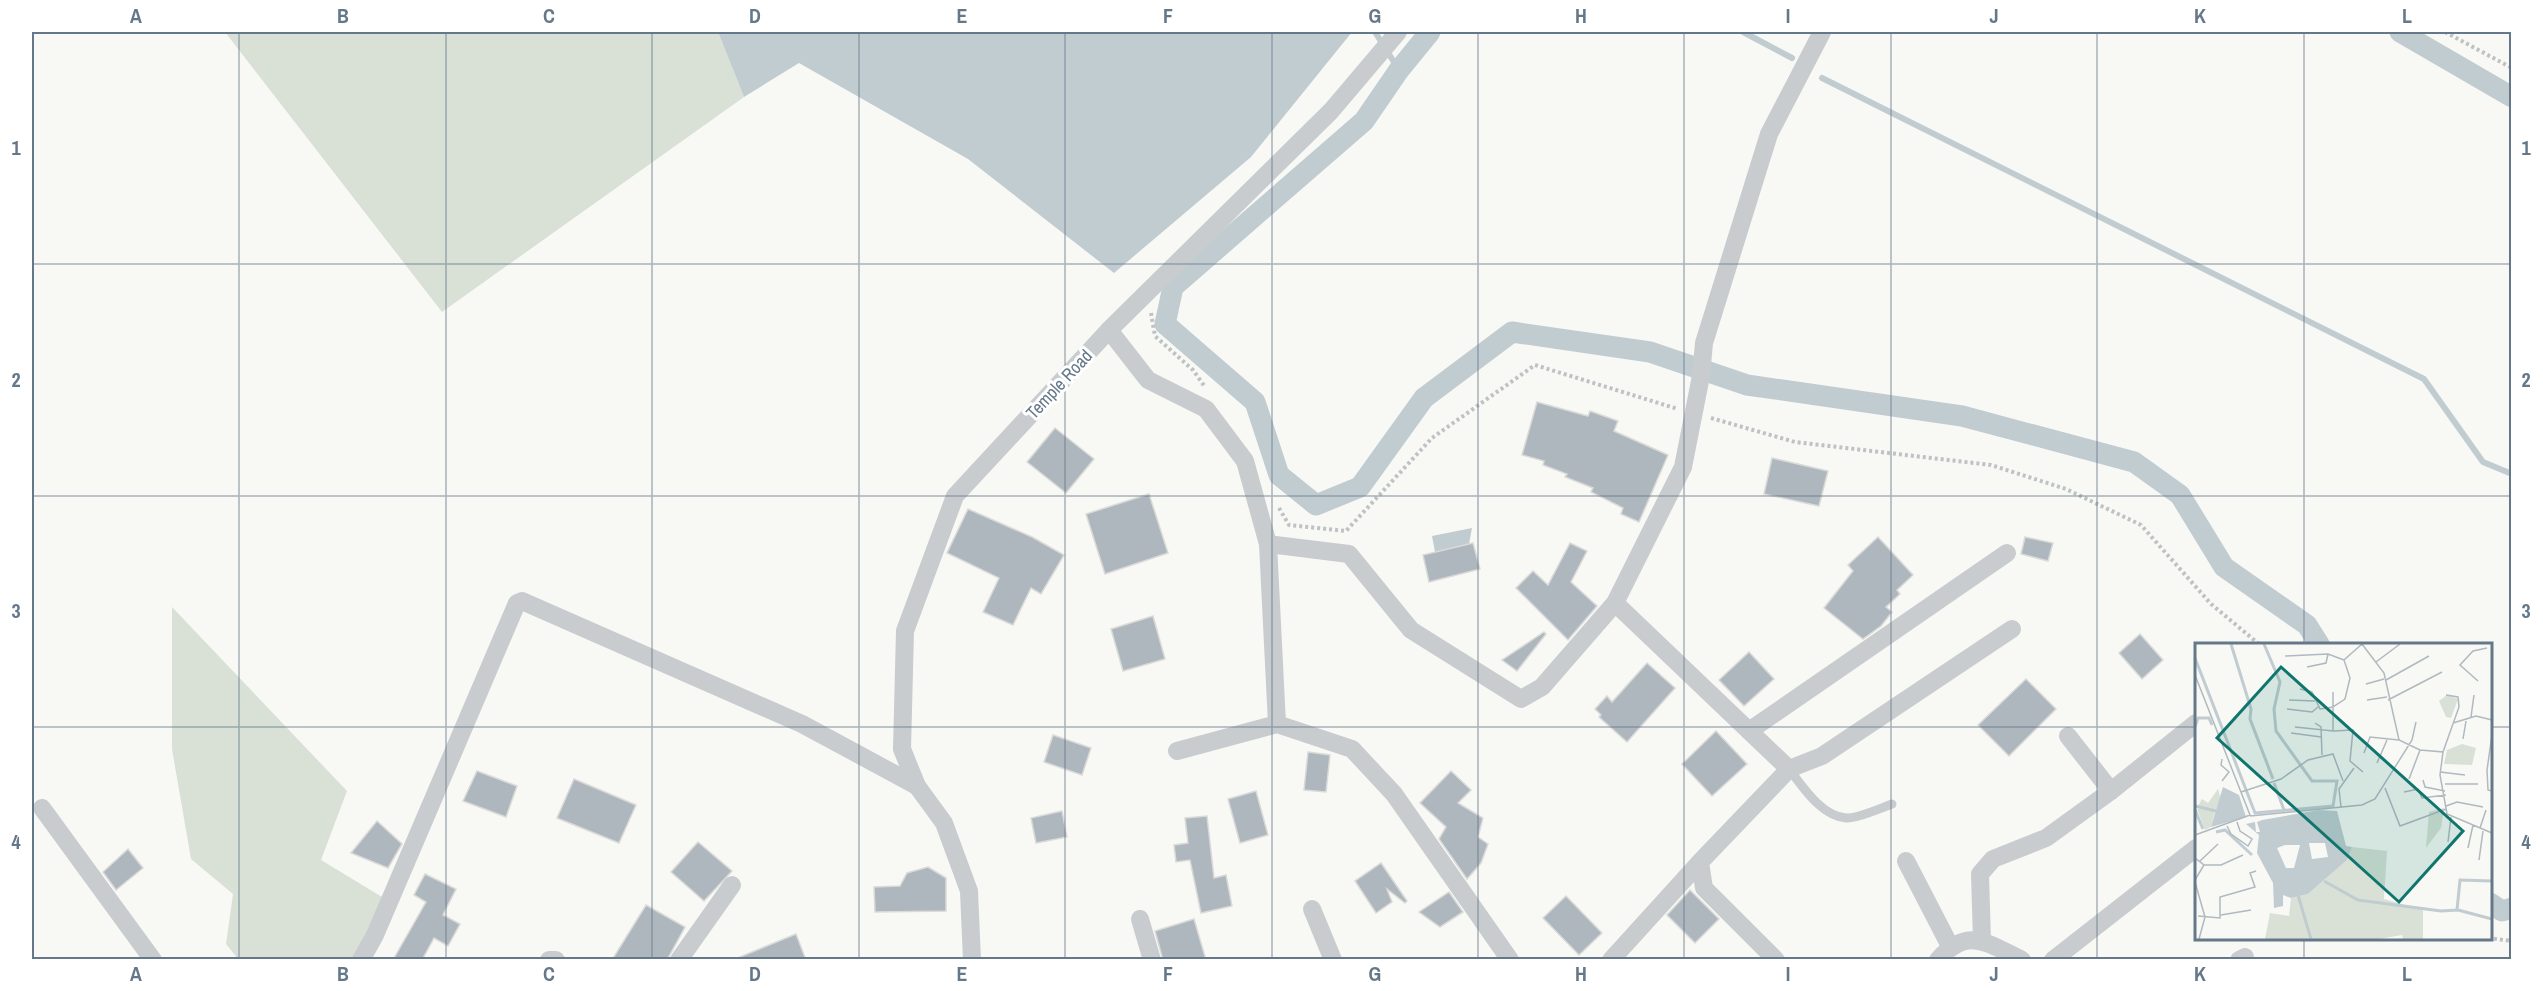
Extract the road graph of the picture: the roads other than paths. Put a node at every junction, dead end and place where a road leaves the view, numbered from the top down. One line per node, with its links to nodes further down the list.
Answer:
1 (1398, 32): 3 (street, Temple Road)
2 (1822, 32): 6 (street)
3 (1109, 330): 4 (street); 14 (street, Temple Road)
4 (1268, 544): 6 (street); 8 (street)
5 (2007, 553): 10 (street)
6 (1615, 603): 10 (street)
7 (2012, 629): 13 (street)
8 (1277, 724): 12 (street); 34 (street)
9 (2195, 724): 15 (street)
10 (1749, 731): 13 (street)
11 (2068, 736): 15 (street)
12 (1177, 751)
13 (1789, 769): 16 (lane); 20 (street)
14 (917, 786): 27 (street); 31 (street)
15 (2111, 791): 24 (street)
16 (1892, 804)
17 (42, 808): 26 (street)
18 (2195, 849): 39 (street)
19 (1905, 861): 25 (street)
20 (1700, 862): 35 (street); 36 (street)
21 (732, 885): 30 (street)
22 (1312, 909): 33 (street)
23 (1140, 920): 32 (street)
24 (1982, 941): 25 (street); 38 (street)
25 (1950, 946): 37 (street)
26 (153, 960)
27 (361, 960)
28 (549, 960): 29 (street)
29 (556, 960)
30 (679, 960)
31 (972, 960)
32 (1152, 960)
33 (1333, 960)
34 (1510, 960)
35 (1611, 960)
36 (1776, 960)
37 (1938, 960)
38 (2022, 960)
39 (2053, 960)

